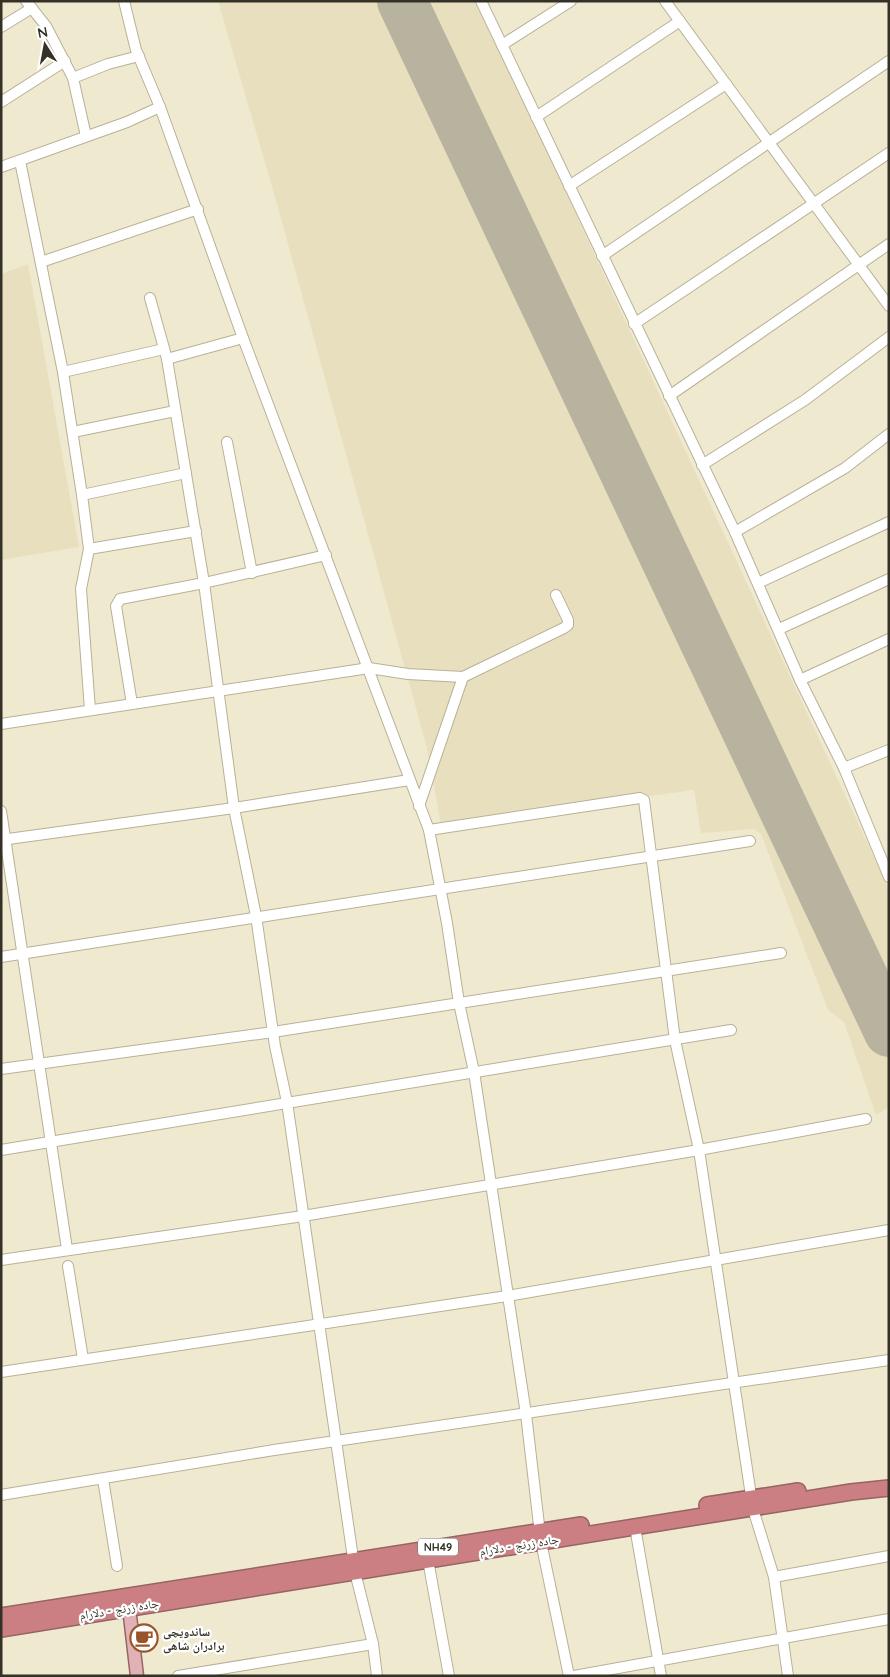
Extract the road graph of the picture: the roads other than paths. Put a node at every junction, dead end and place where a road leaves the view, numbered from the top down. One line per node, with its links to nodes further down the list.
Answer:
1 (124, 1): 9 (street)
2 (481, 1): 8 (street)
3 (571, 1): 8 (street)
4 (665, 1): 6 (street)
5 (29, 4): 7 (street); 11 (street)
6 (680, 21): 13 (street); 16 (street)
7 (1, 27)
8 (502, 46): 16 (street)
9 (139, 56): 12 (street); 15 (street)
10 (889, 61): 18 (street)
11 (65, 62): 12 (street); 14 (street)
12 (73, 78): 17 (street)
13 (726, 84): 18 (street); 22 (street)
14 (1, 102)
15 (160, 107): 17 (street); 24 (street)
16 (536, 117): 22 (street)
17 (86, 136): 20 (street)
18 (770, 144): 23 (street); 26 (street)
19 (889, 153): 23 (street)
20 (20, 161): 21 (street); 27 (street)
21 (1, 167)
22 (569, 186): 26 (street)
23 (813, 204): 28 (street); 31 (street)
24 (198, 209): 27 (street); 33 (street)
25 (889, 244): 28 (street)
26 (602, 256): 31 (street)
27 (40, 262): 36 (street)
28 (859, 266): 30 (street); 37 (street)
29 (150, 298): 34 (street)
30 (889, 306)
31 (634, 324): 37 (street)
32 (889, 337): 42 (street)
33 (243, 338): 35 (street); 49 (street)
34 (164, 349): 35 (street); 36 (street)
35 (167, 360): 38 (street)
36 (63, 372): 39 (street)
37 (669, 396): 42 (street)
38 (175, 411): 39 (street); 43 (street)
39 (73, 432): 44 (street)
40 (889, 434): 47 (street)
41 (227, 442): 50 (street)
42 (702, 465): 47 (street)
43 (186, 473): 44 (street); 46 (street)
44 (82, 495): 48 (street)
45 (889, 522): 53 (street)
46 (196, 531): 48 (street); 52 (street)
47 (735, 532): 53 (street)
48 (89, 549): 62 (street)
49 (326, 555): 50 (street); 57 (street)
50 (252, 573): 52 (street)
51 (889, 579): 55 (street)
52 (204, 583): 60 (street); 61 (street)
53 (758, 583): 55 (street)
54 (556, 595): 58 (street)
55 (779, 629): 59 (street)
56 (889, 639): 59 (street)
57 (369, 668): 58 (street); 60 (street); 66 (street)
58 (463, 678): 67 (street)
59 (800, 680): 65 (street)
60 (219, 692): 61 (street); 68 (street)
61 (132, 704): 62 (street)
62 (90, 710): 63 (street)
63 (1, 724)
64 (889, 750): 65 (street)
65 (844, 768): 74 (street)
66 (410, 780): 67 (street); 68 (street)
67 (419, 806): 70 (street)
68 (234, 808): 71 (street); 76 (street)
69 (1, 811): 71 (street)
70 (429, 830): 73 (street); 75 (street)
71 (3, 840): 77 (street)
72 (750, 841): 73 (street)
73 (652, 854): 75 (street); 80 (street)
74 (887, 870)
75 (440, 887): 76 (street); 81 (street)
76 (256, 916): 77 (street); 83 (street)
77 (24, 953): 79 (street); 85 (street)
78 (781, 953): 80 (street)
79 (1, 957)
80 (668, 971): 81 (street); 84 (street)
81 (459, 1003): 83 (street); 87 (street)
82 (731, 1030): 84 (street)
83 (273, 1032): 85 (street); 88 (street)
84 (675, 1040): 87 (street); 92 (street)
85 (40, 1063): 86 (street); 90 (street)
86 (1, 1069)
87 (474, 1072): 88 (street); 93 (street)
88 (288, 1102): 90 (street); 94 (street)
89 (866, 1118): 92 (street)
90 (52, 1140): 91 (street); 96 (street)
91 (1, 1150)
92 (699, 1150): 93 (street); 98 (street)
93 (490, 1184): 94 (street); 100 (street)
94 (303, 1216): 96 (street); 101 (street)
95 (889, 1230): 98 (street)
96 (67, 1249): 97 (street)
97 (1, 1260)
98 (714, 1260): 100 (street); 105 (street)
99 (68, 1266): 102 (street)
100 (507, 1296): 101 (street); 106 (street)
101 (322, 1326): 102 (street); 107 (street)
102 (83, 1359): 104 (street)
103 (889, 1360): 105 (street)
104 (1, 1372)
105 (733, 1382): 106 (street); 112 (street)
106 (526, 1414): 107 (street); 114 (street)
107 (336, 1441): 109 (street); 118 (street)
108 (889, 1479): 112 (highway, جاده زرنج - دلارام / NH49)
109 (103, 1480): 111 (street); 117 (street)
110 (889, 1488): 112 (highway, جاده زرنج - دلارام / NH49)
111 (1, 1495)
112 (752, 1503): 113 (highway, جاده زرنج - دلارام / NH49); 114 (highway, جاده زرنج - دلارام / NH49); 119 (street)
113 (635, 1527): 114 (highway, جاده زرنج - دلارام / NH49); 126 (street)
114 (540, 1536): 116 (highway, جاده زرنج - دلارام / NH49); 118 (highway, جاده زرنج - دلارام / NH49); 132 (street)
115 (889, 1556): 119 (street)
116 (428, 1560): 118 (highway, جاده زرنج - دلارام / NH49); 131 (street)
117 (117, 1566)
118 (355, 1566): 120 (highway, جاده زرنج - دلارام / NH49); 125 (street)
119 (774, 1577): 124 (street)
120 (124, 1602): 121 (highway, جاده زرنج - دلارام / NH49); 123 (highway, جاده زرنج - دلارام / NH49); 127 (main road); 128 (main road)
121 (1, 1616)
122 (889, 1619): 124 (street)
123 (1, 1629)
124 (782, 1639): 126 (street); 135 (street)
125 (373, 1644): 129 (street); 130 (street)
126 (659, 1659): 133 (street); 134 (street)
127 (130, 1676)
128 (137, 1676)
129 (178, 1676)
130 (377, 1676)
131 (449, 1676)
132 (569, 1676)
133 (574, 1676)
134 (661, 1676)
135 (788, 1676)

